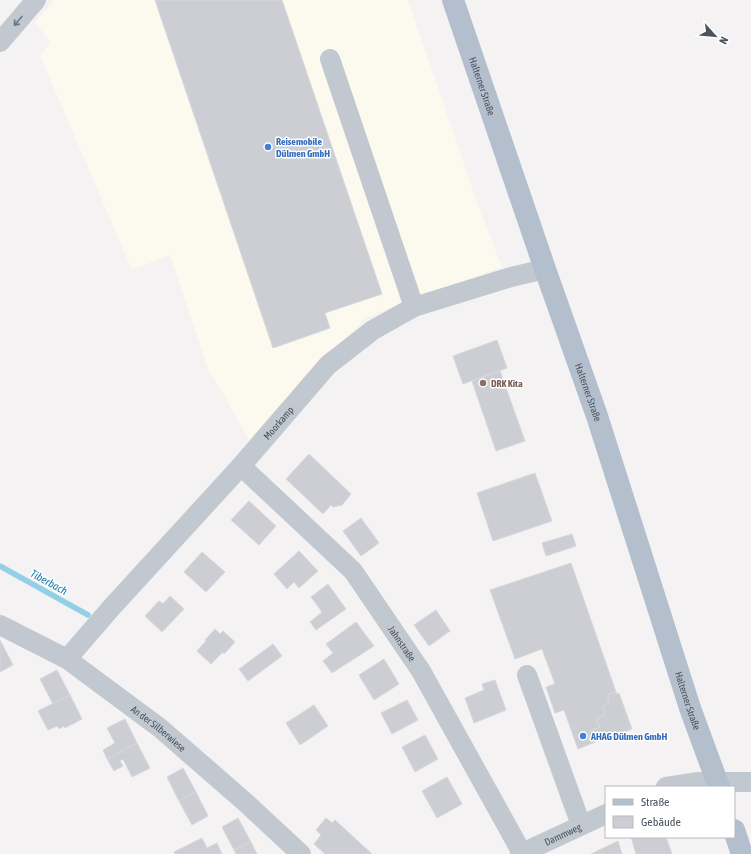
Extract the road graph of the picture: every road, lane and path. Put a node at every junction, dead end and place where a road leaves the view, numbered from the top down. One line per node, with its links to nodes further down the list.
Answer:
1 (36, 0): 3 (street, one-way to 3)
2 (452, 0): 5 (main road, Halterner Straße)
3 (0, 42)
4 (330, 59): 6 (street)
5 (544, 269): 6 (street, Moorkamp); 12 (main road, Halterner Straße)
6 (414, 307): 7 (street, Moorkamp)
7 (241, 466): 9 (street, Moorkamp); 18 (street, Jahnstraße)
8 (0, 626): 9 (street, An der Silberwiese)
9 (67, 659): 17 (street, An der Silberwiese)
10 (527, 675): 15 (street)
11 (751, 782): 12 (street)
12 (718, 785): 13 (street)
13 (673, 786)
14 (605, 814): 15 (street, Dammweg)
15 (581, 825): 18 (street, Dammweg)
16 (735, 833): 19 (main road)
17 (301, 854)
18 (521, 854)
19 (742, 854)

